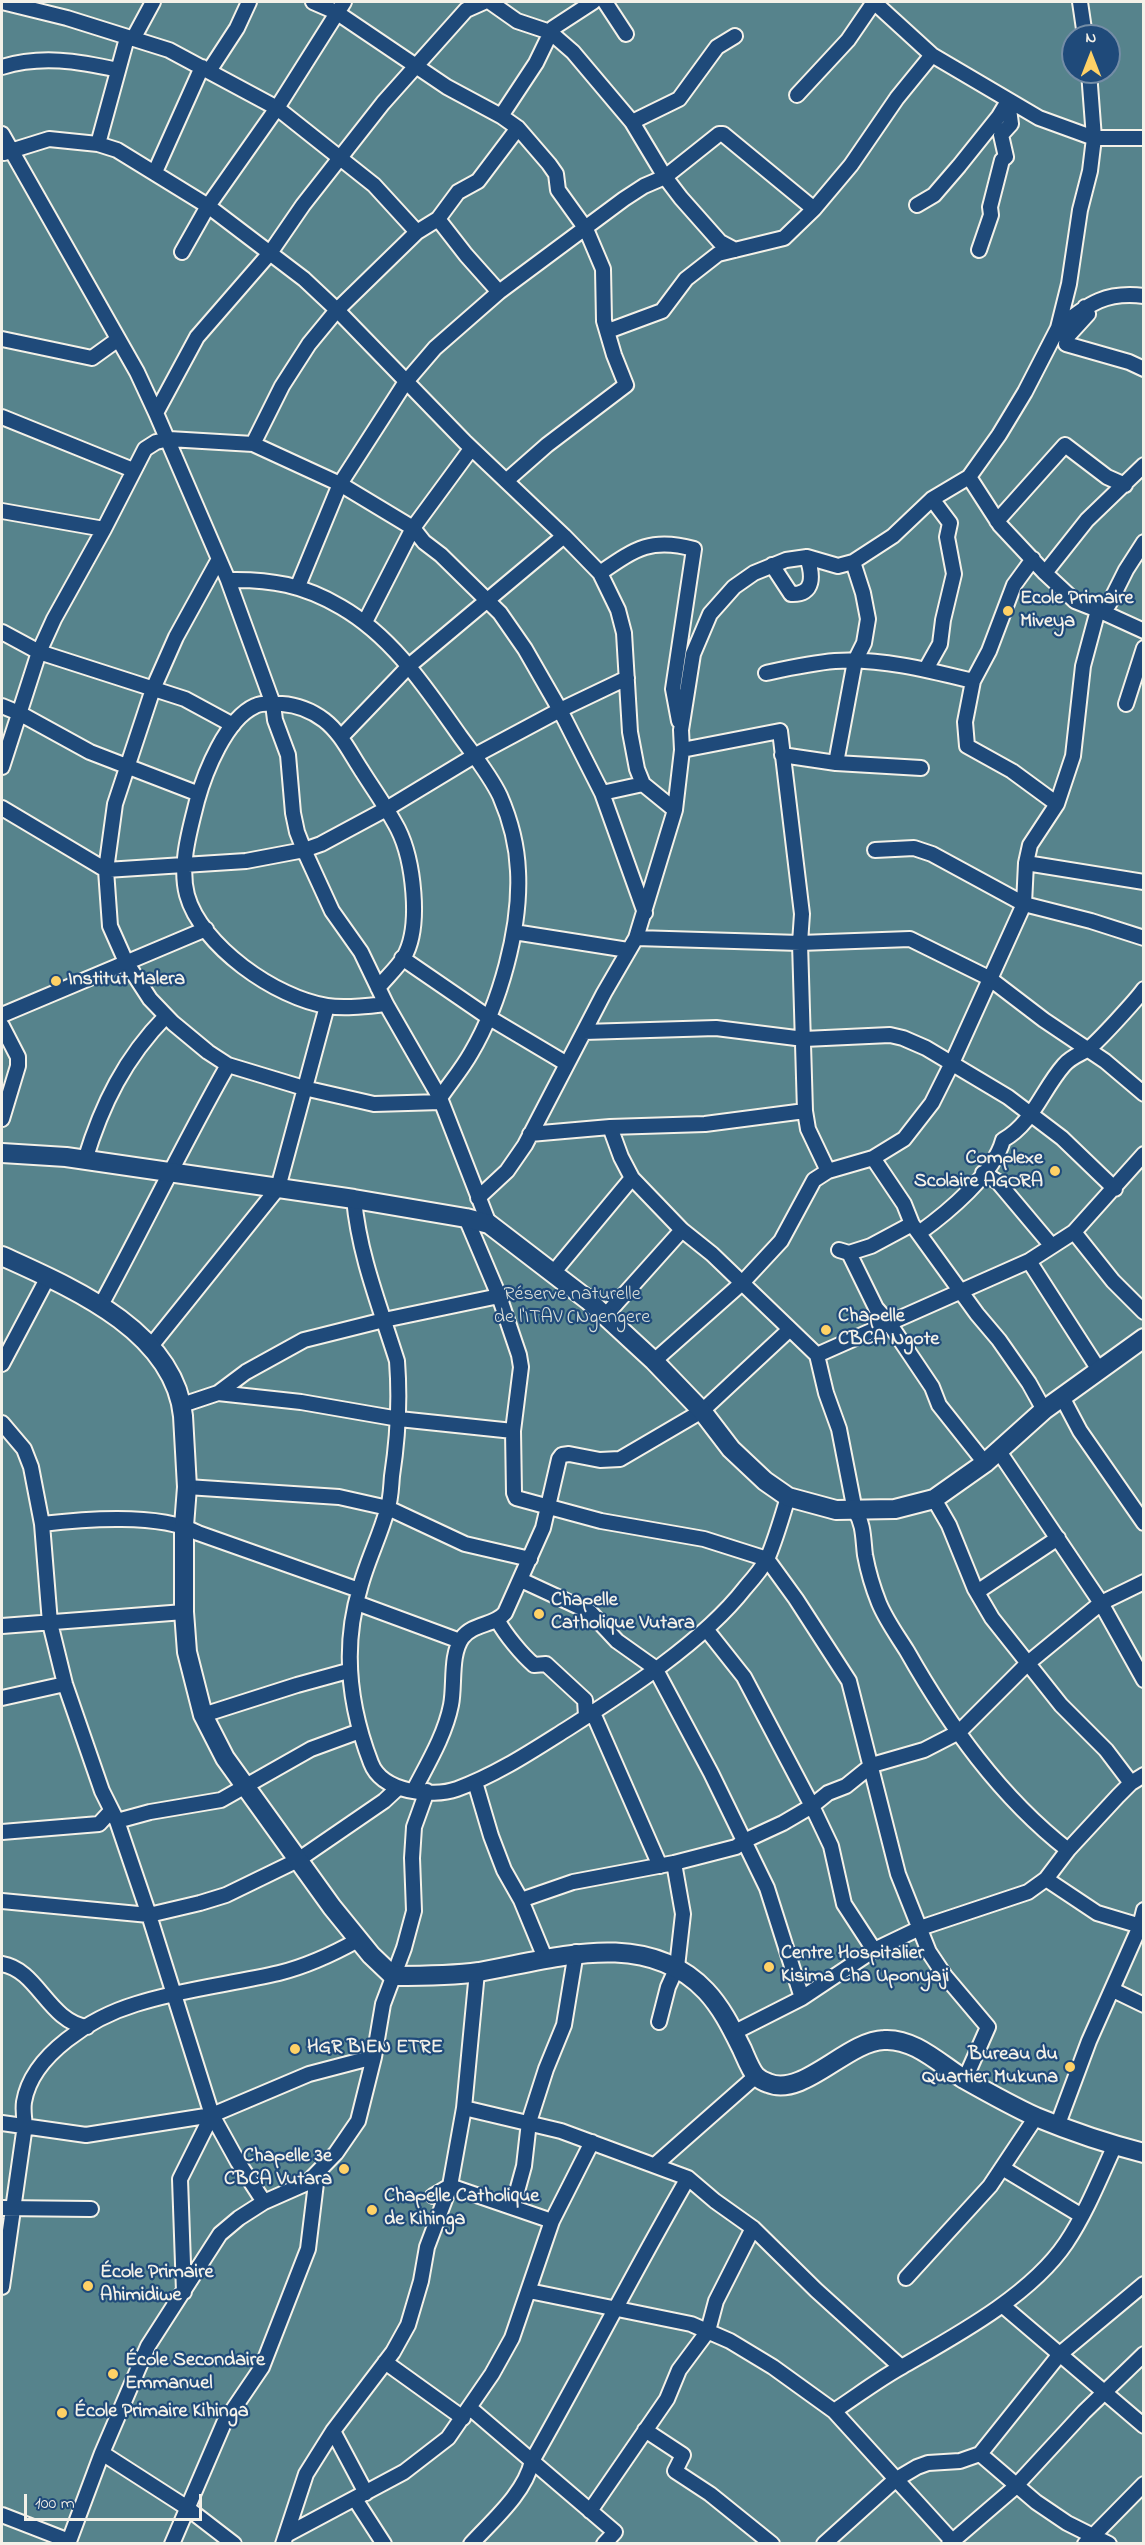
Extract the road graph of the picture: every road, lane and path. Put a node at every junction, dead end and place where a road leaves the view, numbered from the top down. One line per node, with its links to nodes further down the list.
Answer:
1 (2, 2): 11 (street)
2 (153, 2): 17 (street)
3 (249, 2): 21 (street)
4 (313, 2): 12 (street)
5 (484, 2): 19 (street)
6 (490, 2): 14 (street)
7 (593, 2): 14 (street)
8 (605, 2): 15 (street)
9 (874, 2): 18 (street); 24 (street)
10 (1080, 2): 13 (street)
11 (25, 4): 17 (street)
12 (340, 7): 19 (street); 26 (street)
13 (1083, 24)
14 (550, 32): 27 (street); 28 (street)
15 (626, 34)
16 (735, 36): 28 (street)
17 (130, 39): 21 (street); 22 (street)
18 (932, 55): 25 (street); 40 (street)
19 (417, 66): 27 (street); 35 (street)
20 (2, 67): 22 (street)
21 (206, 69): 26 (street); 36 (street)
22 (118, 70): 33 (street)
23 (1090, 84): 31 (street)
24 (797, 95)
25 (1008, 101): 31 (street); 38 (street); 45 (street)
26 (277, 108): 35 (street); 39 (street)
27 (501, 116): 29 (street)
28 (632, 122): 37 (street)
29 (518, 128): 41 (street); 42 (street)
30 (2, 134): 34 (street)
31 (1094, 138): 32 (street); 52 (street)
32 (1143, 138)
33 (98, 144): 34 (street); 36 (street)
34 (6, 152): 55 (street)
35 (340, 157): 43 (street); 47 (street)
36 (155, 172): 39 (street)
37 (665, 177): 40 (street); 42 (street); 44 (street)
38 (917, 205)
39 (207, 206): 46 (street); 47 (street)
40 (813, 210): 44 (street)
41 (438, 219): 43 (street); 48 (street)
42 (586, 229): 48 (street); 53 (street)
43 (417, 232): 51 (street)
44 (735, 250): 53 (street)
45 (979, 250)
46 (182, 252)
47 (270, 253): 51 (street); 58 (street)
48 (499, 292): 57 (street)
49 (1143, 296): 50 (street)
50 (1085, 307): 52 (street); 56 (street)
51 (337, 310): 57 (street); 61 (street)
52 (1058, 328): 65 (street)
53 (608, 331): 66 (street)
54 (2, 339): 55 (street)
55 (117, 340): 58 (street)
56 (1143, 369)
57 (405, 383): 62 (street); 67 (street)
58 (156, 413): 60 (street)
59 (2, 417): 64 (street)
60 (169, 439): 61 (street); 64 (street); 77 (street)
61 (252, 444): 67 (street)
62 (471, 449): 66 (street); 72 (street)
63 (1143, 465): 68 (street)
64 (134, 470): 73 (street)
65 (969, 477): 69 (street); 71 (street)
66 (506, 481): 74 (street)
67 (339, 484): 72 (street); 84 (street)
68 (1125, 485): 71 (street); 82 (street)
69 (932, 499): 79 (street); 94 (street)
70 (2, 511): 73 (street)
71 (997, 520): 78 (street)
72 (413, 528): 85 (street); 87 (street)
73 (104, 529): 91 (street)
74 (564, 536): 81 (street); 85 (street)
75 (1143, 542): 86 (street)
76 (807, 557): 79 (street); 80 (street); 80 (street)
77 (219, 559): 83 (street); 98 (street)
78 (1033, 559): 82 (street); 97 (street)
79 (853, 562): 92 (street)
80 (771, 566): 105 (street)
81 (600, 573): 96 (street); 105 (street)
82 (1046, 573): 86 (street)
83 (228, 580): 84 (street); 99 (street)
84 (298, 586): 87 (street)
85 (486, 600): 93 (street); 102 (street)
86 (1098, 610): 88 (street); 117 (street)
87 (365, 622): 93 (street)
88 (1143, 631)
89 (2, 632): 91 (street)
90 (1143, 648): 100 (street)
91 (39, 652): 98 (street); 103 (street)
92 (855, 661): 94 (street); 95 (street); 110 (street)
93 (410, 665): 106 (street); 109 (street)
94 (926, 669): 97 (street)
95 (766, 673)
96 (627, 678): 102 (street); 114 (street)
97 (973, 681): 117 (street)
98 (153, 689): 104 (street); 111 (street)
99 (273, 704): 104 (street); 106 (street); 121 (street)
100 (1126, 704)
101 (2, 706): 103 (street)
102 (560, 710): 109 (street); 115 (street)
103 (19, 712): 111 (street); 112 (street)
104 (233, 725): 116 (street)
105 (681, 730): 107 (street)
106 (340, 737): 119 (street)
107 (682, 750): 108 (street); 120 (street)
108 (782, 755): 110 (street); 132 (street)
109 (474, 756): 119 (street); 130 (street)
110 (836, 763): 113 (street)
111 (128, 765): 116 (street); 125 (street)
112 (2, 767)
113 (921, 768)
114 (643, 784): 115 (street); 120 (street)
115 (602, 793): 128 (street)
116 (199, 794): 123 (street)
117 (1057, 804): 124 (street)
118 (2, 808): 125 (street)
119 (388, 808): 121 (street); 134 (street)
120 (675, 810): 128 (street)
121 (304, 850): 123 (street); 137 (street)
122 (875, 850): 127 (street)
123 (185, 863): 125 (street); 129 (street)
124 (1026, 863): 126 (street); 127 (street)
125 (106, 870): 135 (street)
126 (1143, 882)
127 (1024, 904): 131 (street); 136 (street)
128 (645, 913): 133 (street)
129 (206, 929): 135 (street); 140 (street)
130 (514, 932): 133 (street); 143 (street)
131 (1143, 938)
132 (800, 943): 133 (street); 136 (street); 146 (street)
133 (632, 944): 145 (street)
134 (402, 958): 137 (street); 143 (street)
135 (126, 962): 141 (street); 142 (street)
136 (989, 978): 147 (street); 148 (street)
137 (378, 988): 139 (street)
138 (1142, 994): 147 (street)
139 (386, 1004): 140 (street); 153 (street)
140 (327, 1006): 151 (street)
141 (2, 1015)
142 (166, 1016): 150 (street); 162 (street)
143 (488, 1017): 149 (street); 153 (street)
144 (2, 1026): 156 (street)
145 (584, 1032): 146 (street); 149 (street)
146 (804, 1039): 148 (street); 154 (street)
147 (1087, 1049): 152 (street); 155 (street)
148 (952, 1063): 155 (street); 161 (street)
149 (567, 1064): 158 (street)
150 (228, 1065): 151 (street); 164 (street)
151 (304, 1088): 153 (street); 167 (street)
152 (1143, 1094)
153 (440, 1100): 169 (street)
154 (805, 1111): 157 (street); 163 (street)
155 (1032, 1114): 165 (street); 168 (street)
156 (2, 1119)
157 (610, 1127): 158 (street); 166 (street)
158 (530, 1134): 169 (street)
159 (2, 1153): 162 (street)
160 (1143, 1154): 168 (street)
161 (873, 1158): 163 (street); 173 (street)
162 (85, 1160): 164 (street)
163 (828, 1171): 181 (street)
164 (170, 1172): 167 (street); 184 (street)
165 (983, 1173): 173 (street); 176 (street)
166 (632, 1178): 174 (street); 179 (street)
167 (278, 1188): 170 (street); 191 (street)
168 (1115, 1189): 175 (street)
169 (478, 1198): 172 (street)
170 (354, 1199): 171 (street); 187 (street)
171 (466, 1218): 172 (street); 183 (street)
172 (489, 1224): 179 (street)
173 (915, 1229): 182 (street); 188 (street)
174 (682, 1230): 181 (street); 186 (street)
175 (1074, 1232): 176 (street); 185 (street)
176 (1051, 1245): 178 (street)
177 (2, 1256): 180 (street)
178 (1029, 1261): 182 (street); 195 (street)
179 (553, 1273): 186 (street)
180 (48, 1277): 184 (street); 194 (street)
181 (742, 1283): 189 (street); 193 (street)
182 (961, 1291): 188 (street); 199 (street)
183 (499, 1296): 187 (street); 203 (street)
184 (101, 1305): 191 (street)
185 (1143, 1312)
186 (605, 1316): 193 (street)
187 (384, 1320): 196 (street); 201 (street)
188 (889, 1323): 192 (street); 205 (street)
189 (789, 1330): 192 (street); 200 (street)
190 (1143, 1338): 195 (street)
191 (151, 1346): 198 (street)
192 (818, 1355): 211 (street)
193 (654, 1361): 200 (street)
194 (2, 1364)
195 (1099, 1370): 197 (street)
196 (218, 1393): 198 (street); 201 (street)
197 (1062, 1397): 199 (street); 212 (street)
198 (182, 1405): 206 (street)
199 (1044, 1410): 204 (street)
200 (702, 1411): 207 (street); 209 (street)
201 (399, 1419): 203 (street); 210 (street)
202 (2, 1423): 213 (street)
203 (513, 1431): 209 (street)
204 (998, 1450): 205 (street); 215 (street)
205 (985, 1463): 208 (street)
206 (187, 1487): 210 (street); 214 (street)
207 (788, 1497): 211 (street); 217 (street)
208 (934, 1499): 211 (street); 220 (street)
209 (549, 1508): 216 (street); 217 (street)
210 (388, 1509): 216 (street); 221 (street)
211 (855, 1511): 238 (street)
212 (1143, 1523)
213 (42, 1524): 214 (street); 225 (street)
214 (184, 1526): 221 (street); 223 (street)
215 (1058, 1538): 220 (street); 222 (street)
216 (530, 1559): 218 (street)
217 (767, 1559): 227 (street); 239 (street)
218 (521, 1580): 224 (street); 230 (street)
219 (1143, 1582): 222 (street)
220 (977, 1592): 229 (street)
221 (358, 1596): 228 (street); 231 (street)
222 (1101, 1603): 229 (street); 232 (street)
223 (184, 1612): 225 (street); 235 (street)
224 (498, 1621): 228 (street); 236 (street)
225 (50, 1623): 226 (street); 233 (street)
226 (2, 1626)
227 (706, 1629): 230 (street); 246 (street)
228 (460, 1641): 245 (street)
229 (1028, 1663): 238 (street); 242 (street)
230 (655, 1668): 236 (street); 249 (street)
231 (348, 1671): 235 (street); 237 (street)
232 (1143, 1680)
233 (65, 1684): 234 (street); 247 (street)
234 (2, 1698)
235 (203, 1715): 243 (street)
236 (590, 1715): 241 (street); 253 (street)
237 (360, 1731): 243 (street); 244 (street)
238 (959, 1732): 239 (street); 250 (street)
239 (872, 1765): 246 (street); 260 (street)
240 (1143, 1775): 242 (street)
241 (475, 1782): 245 (street); 255 (street)
242 (1131, 1783): 250 (street)
243 (246, 1788): 247 (street); 251 (street)
244 (398, 1788): 245 (street); 251 (street)
245 (420, 1791): 268 (street)
246 (812, 1806): 249 (street); 262 (street)
247 (114, 1816): 248 (street); 258 (street)
248 (2, 1832)
249 (744, 1841): 252 (street); 271 (street)
250 (1068, 1850): 254 (street)
251 (298, 1860): 258 (street); 261 (street)
252 (674, 1863): 253 (street); 266 (street)
253 (660, 1866): 255 (street)
254 (1046, 1879): 259 (street); 260 (street)
255 (521, 1900): 264 (street)
256 (2, 1901): 258 (street)
257 (1143, 1910): 259 (street)
258 (149, 1916): 270 (street)
259 (1142, 1927): 269 (street)
260 (920, 1928): 262 (street); 278 (street)
261 (358, 1940): 268 (street); 270 (street)
262 (874, 1950): 271 (street)
263 (576, 1952): 264 (street); 266 (street); 282 (street)
264 (545, 1958): 267 (street)
265 (2, 1964): 274 (street)
266 (677, 1967): 273 (street); 275 (street)
267 (477, 1972): 268 (street); 279 (street)
268 (393, 1976): 276 (street)
269 (1113, 1990): 272 (street); 284 (street)
270 (176, 1995): 274 (street); 280 (street)
271 (802, 1998): 275 (street)
272 (1143, 2005)
273 (659, 2022)
274 (87, 2027): 285 (street)
275 (734, 2032): 277 (street)
276 (374, 2057): 280 (street); 291 (street)
277 (756, 2076): 278 (street); 289 (street)
278 (965, 2079): 281 (street)
279 (464, 2108): 282 (street); 293 (street)
280 (213, 2115): 285 (street); 295 (street); 306 (street)
281 (1036, 2117): 284 (street); 290 (street)
282 (529, 2122): 286 (street); 296 (street)
283 (2, 2123): 285 (street)
284 (1058, 2124): 287 (street)
285 (25, 2125): 297 (street)
286 (592, 2142): 289 (street); 300 (street)
287 (1115, 2145): 288 (street); 299 (street)
288 (1143, 2153)
289 (655, 2165): 292 (street)
290 (1004, 2169): 299 (street); 302 (street)
291 (317, 2175): 295 (street); 327 (street)
292 (688, 2178): 301 (street); 308 (street)
293 (450, 2186): 294 (street); 296 (street); 312 (street)
294 (433, 2196)
295 (264, 2202): 306 (street)
296 (513, 2206): 300 (street)
297 (7, 2209): 298 (street); 304 (street)
298 (91, 2209)
299 (1082, 2216): 307 (street)
300 (552, 2221): 305 (street)
301 (753, 2228): 309 (street); 313 (street)
302 (906, 2278)
303 (1143, 2284): 310 (street)
304 (2, 2287)
305 (529, 2291): 308 (street); 316 (street)
306 (184, 2292): 320 (street)
307 (1002, 2305): 310 (street); 313 (street)
308 (616, 2309): 309 (street); 322 (street)
309 (708, 2331): 315 (street); 318 (street)
310 (1060, 2354): 314 (street); 321 (street)
311 (1143, 2354): 314 (street)
312 (385, 2362): 316 (street); 319 (street)
313 (901, 2367): 315 (street)
314 (1105, 2392): 317 (street); 325 (street)
315 (834, 2411): 323 (street)
316 (466, 2413): 322 (street); 326 (street)
317 (1143, 2426)
318 (645, 2430): 328 (street); 339 (street)
319 (333, 2431): 326 (street); 330 (street)
320 (102, 2452): 327 (street); 332 (street)
321 (980, 2454): 323 (street); 325 (street)
322 (532, 2461): 328 (street); 337 (street)
323 (895, 2480): 333 (street); 340 (street)
324 (1143, 2484): 331 (street)
325 (1016, 2485): 331 (street); 333 (street)
326 (360, 2496): 330 (street); 336 (street)
327 (186, 2507): 334 (street); 335 (street)
328 (590, 2511): 338 (street)
329 (2, 2515): 332 (street)
330 (284, 2539)
331 (1089, 2540): 341 (street)
332 (69, 2542)
333 (952, 2543)
334 (172, 2544)
335 (234, 2544)
336 (384, 2544)
337 (471, 2544)
338 (604, 2544)
339 (772, 2544)
340 (824, 2544)
341 (1109, 2544)

